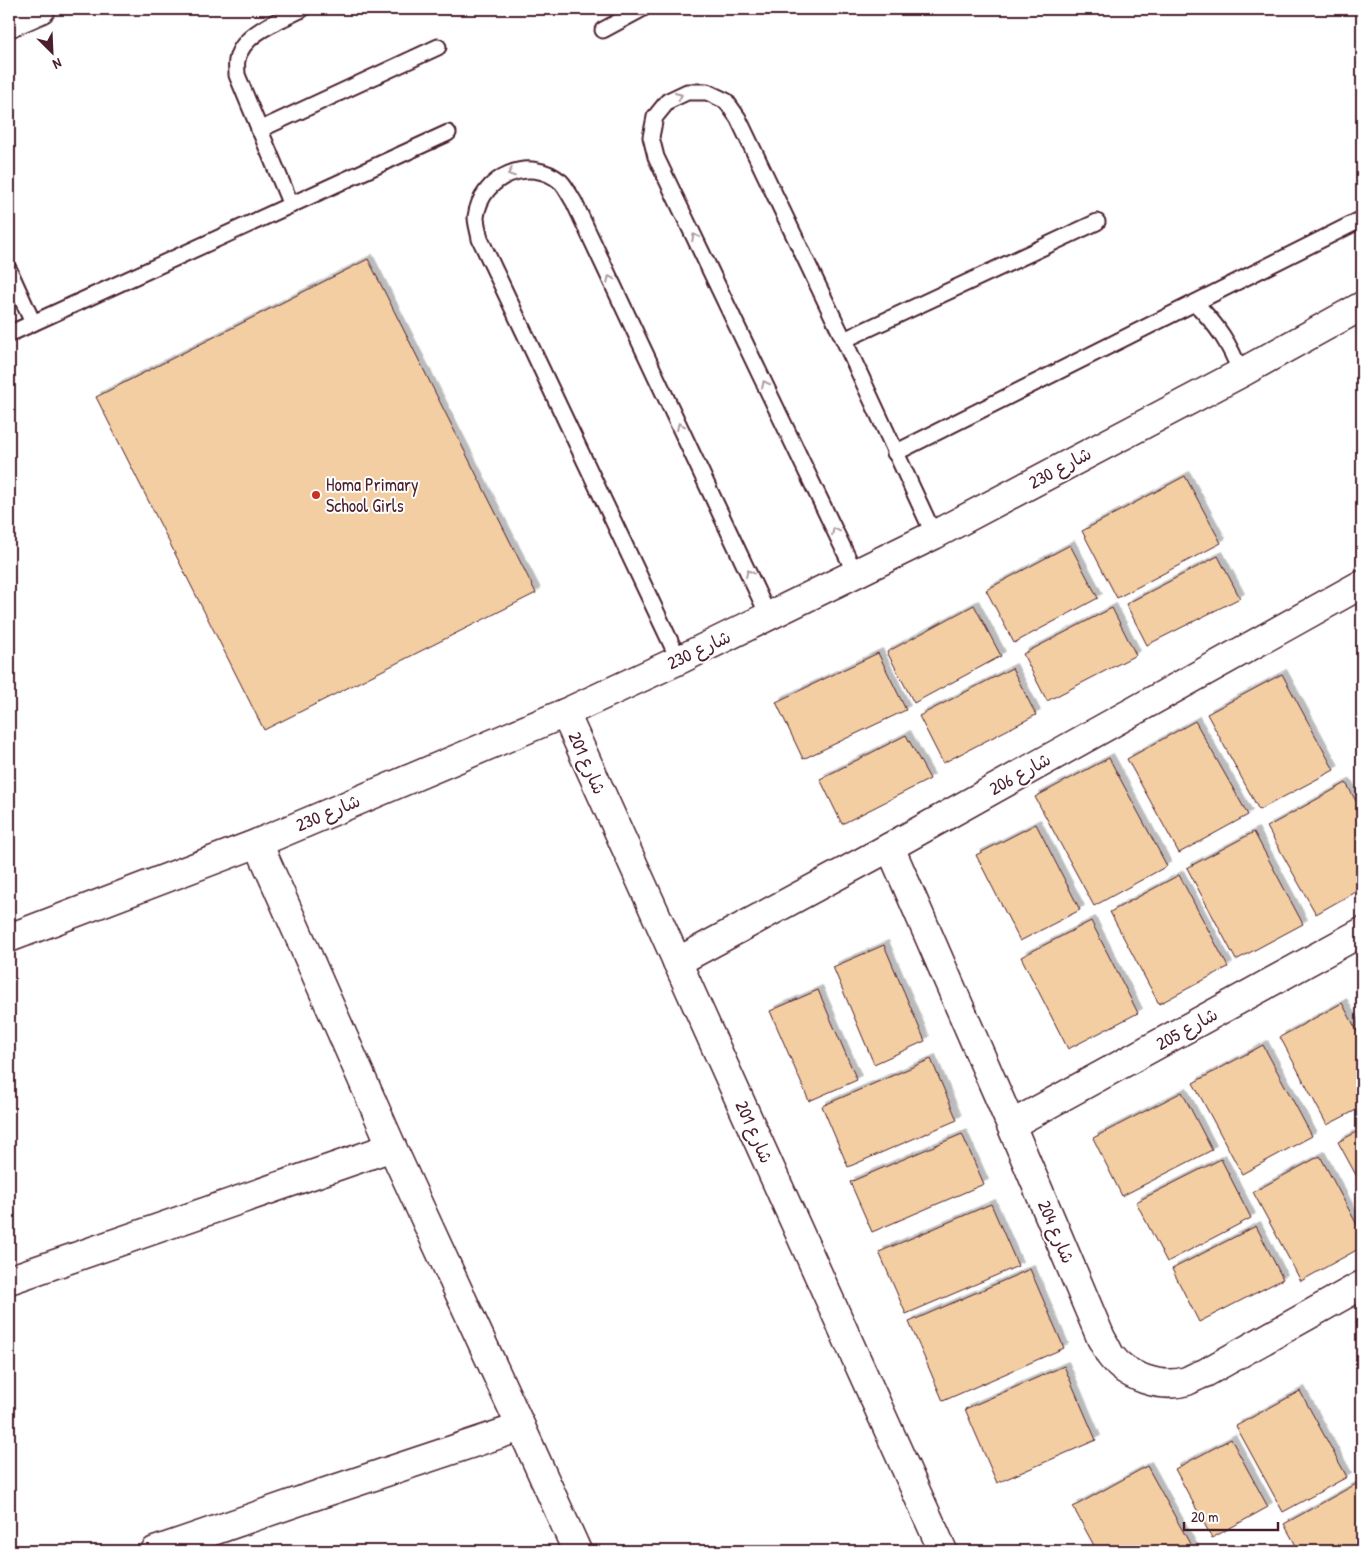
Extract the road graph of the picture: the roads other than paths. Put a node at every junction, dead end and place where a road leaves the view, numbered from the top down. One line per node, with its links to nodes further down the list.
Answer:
1 (41, 9): 4 (street)
2 (302, 9): 7 (lane)
3 (642, 9): 5 (lane)
4 (9, 23)
5 (603, 30)
6 (438, 47): 7 (lane)
7 (259, 130): 9 (lane)
8 (448, 133): 9 (lane)
9 (291, 205): 15 (lane)
10 (1362, 219): 13 (lane)
11 (1096, 222): 17 (lane)
12 (9, 270): 15 (lane)
13 (1195, 303): 18 (lane); 19 (lane)
14 (1362, 306): 18 (street, شارع 230)
15 (33, 323): 16 (lane)
16 (9, 334)
17 (844, 340): 19 (lane); 21 (lane, one-way to 17)
18 (1241, 373): 20 (street, شارع 230)
19 (895, 453): 20 (lane)
20 (934, 535): 21 (street, شارع 230)
21 (856, 574): 23 (street, شارع 230)
22 (1362, 584): 27 (street, شارع 206)
23 (770, 617): 24 (street, شارع 230); 24 (lane, one-way to 24)
24 (679, 660): 25 (street, شارع 230)
25 (565, 713): 26 (street, شارع 230); 30 (street, شارع 201)
26 (258, 843): 29 (street, شارع 230); 32 (street)
27 (890, 846): 30 (street, شارع 206); 31 (street, شارع 204)
28 (1362, 932): 31 (street, شارع 205)
29 (9, 938)
30 (677, 962): 38 (street, شارع 201)
31 (1011, 1125): 34 (street, شارع 204)
32 (392, 1148): 33 (street); 35 (street)
33 (9, 1280)
34 (1362, 1285)
35 (521, 1427): 36 (street); 37 (street)
36 (155, 1551)
37 (577, 1551)
38 (943, 1551)

